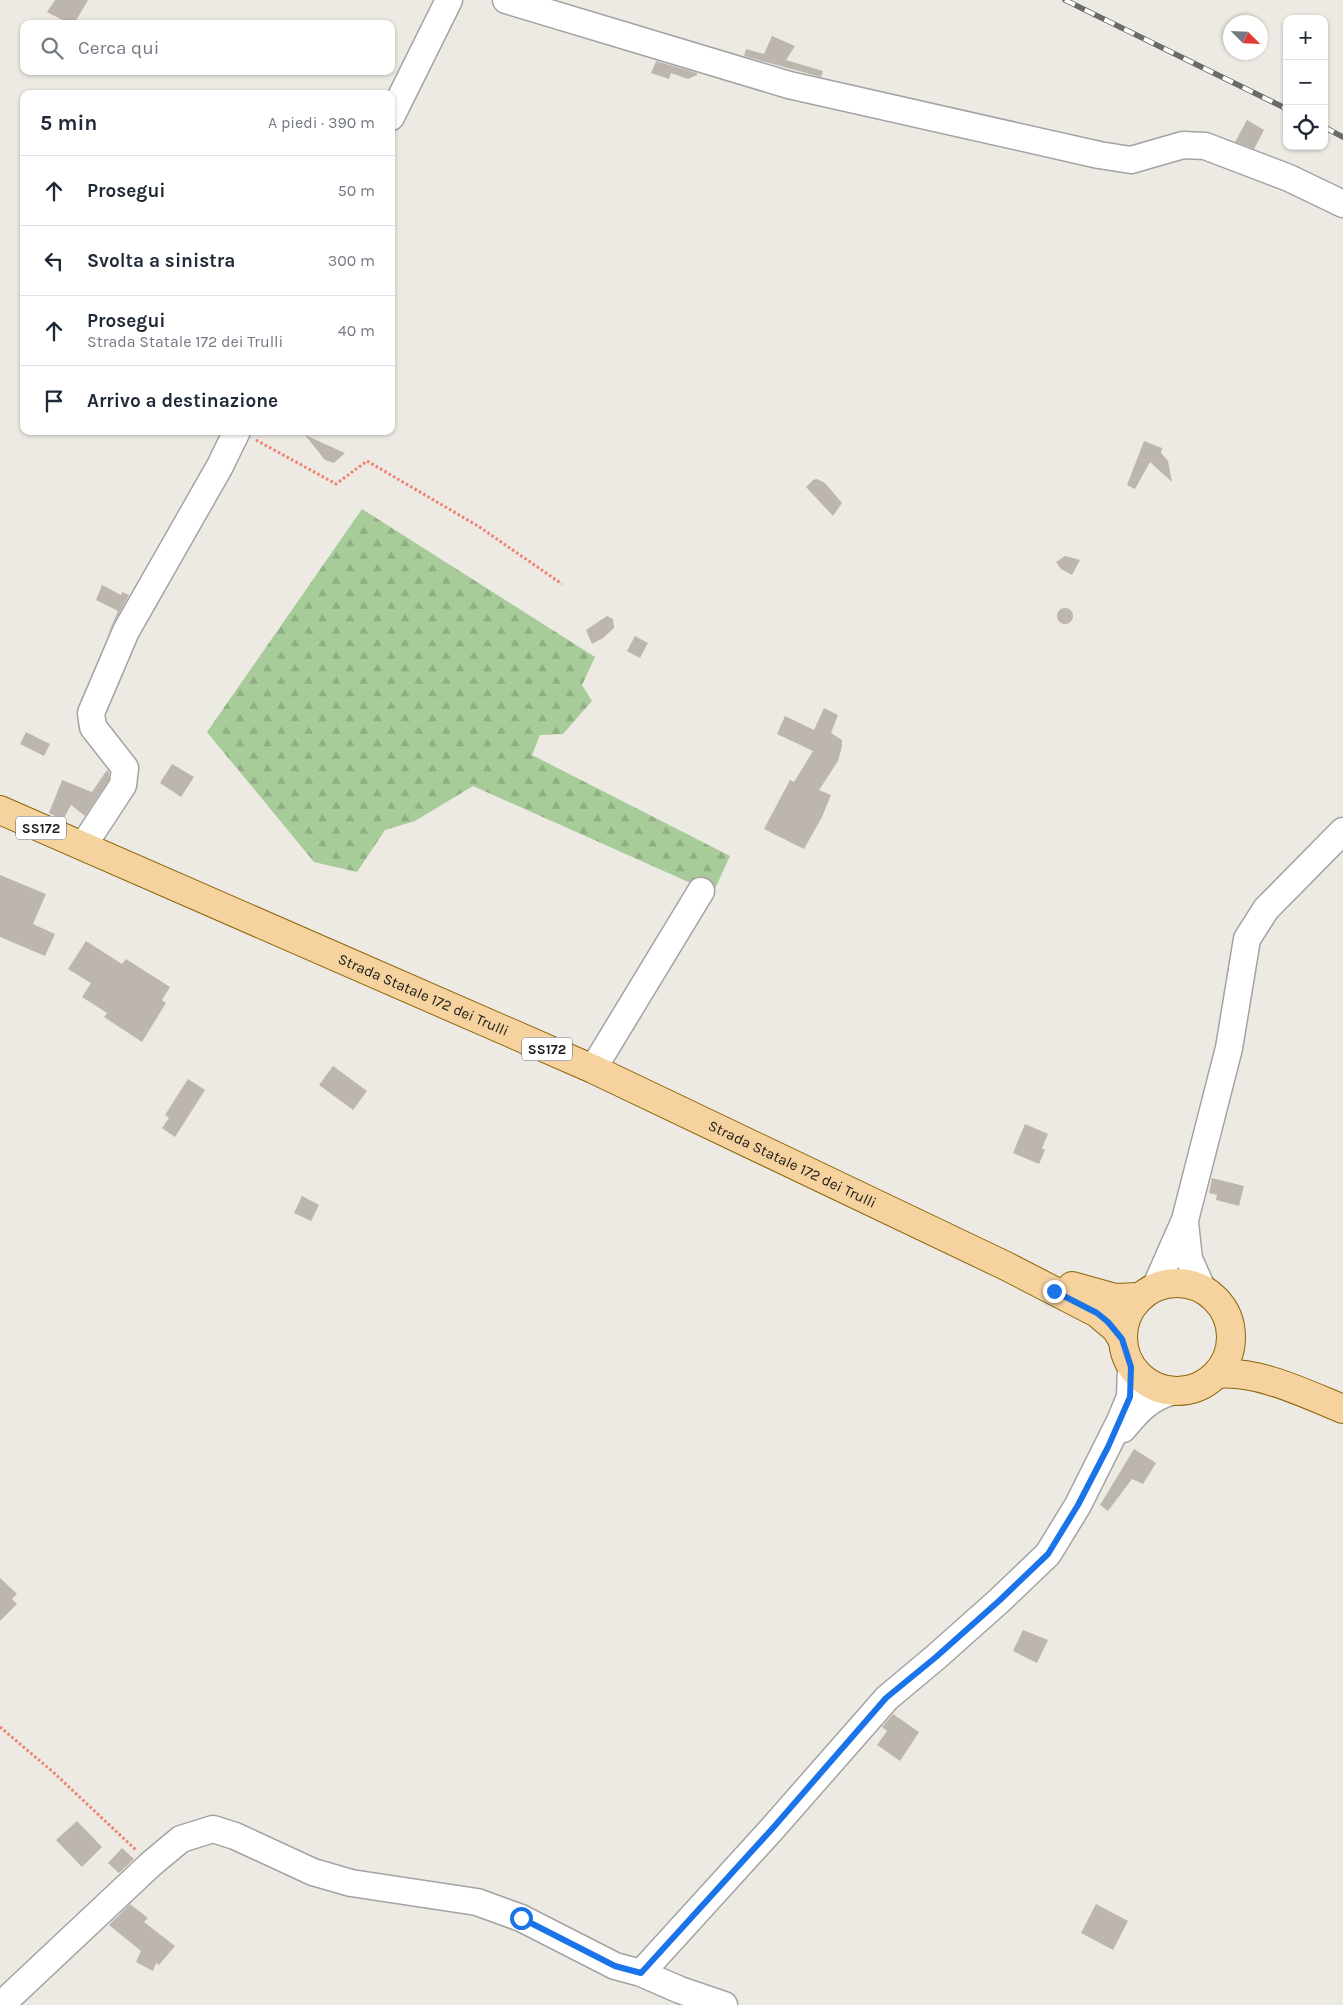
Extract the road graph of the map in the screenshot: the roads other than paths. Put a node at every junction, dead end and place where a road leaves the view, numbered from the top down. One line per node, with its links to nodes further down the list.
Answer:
1 (449, 0): 3 (street)
2 (506, 0): 4 (street)
3 (395, 109)
4 (1343, 204)
5 (242, 435): 8 (street)
6 (0, 810): 8 (main road, Strada Statale 172 dei Trulli / SS172)
7 (1343, 831): 11 (street)
8 (82, 846): 10 (main road, Strada Statale 172 dei Trulli / SS172)
9 (701, 892): 10 (street)
10 (593, 1069): 12 (main road, Strada Statale 172 dei Trulli / SS172)
11 (1185, 1220): 13 (street); 14 (street)
12 (1006, 1266): 14 (main road, Strada Statale 172 dei Trulli); 15 (main road, Strada Statale 172 dei Trulli / SS172)
13 (1202, 1288): 14 (main road, Strada Statale 172 dei Trulli); 16 (main road, Strada Statale 172 dei Trulli)
14 (1147, 1292): 15 (main road)
15 (1122, 1339): 17 (main road, Strada Statale 172 dei Trulli)
16 (1231, 1341): 18 (main road, Strada Statale 172 dei Trulli); 19 (main road)
17 (1131, 1367): 20 (main road, Strada Statale 172 dei Trulli); 22 (street)
18 (1217, 1374): 19 (main road); 20 (main road, Strada Statale 172 dei Trulli)
19 (1275, 1382): 21 (main road)
20 (1171, 1392): 22 (street)
21 (1343, 1410)
22 (1108, 1447): 23 (street)
23 (641, 1973): 24 (street); 25 (street)
24 (1, 2005)
25 (724, 2005)

